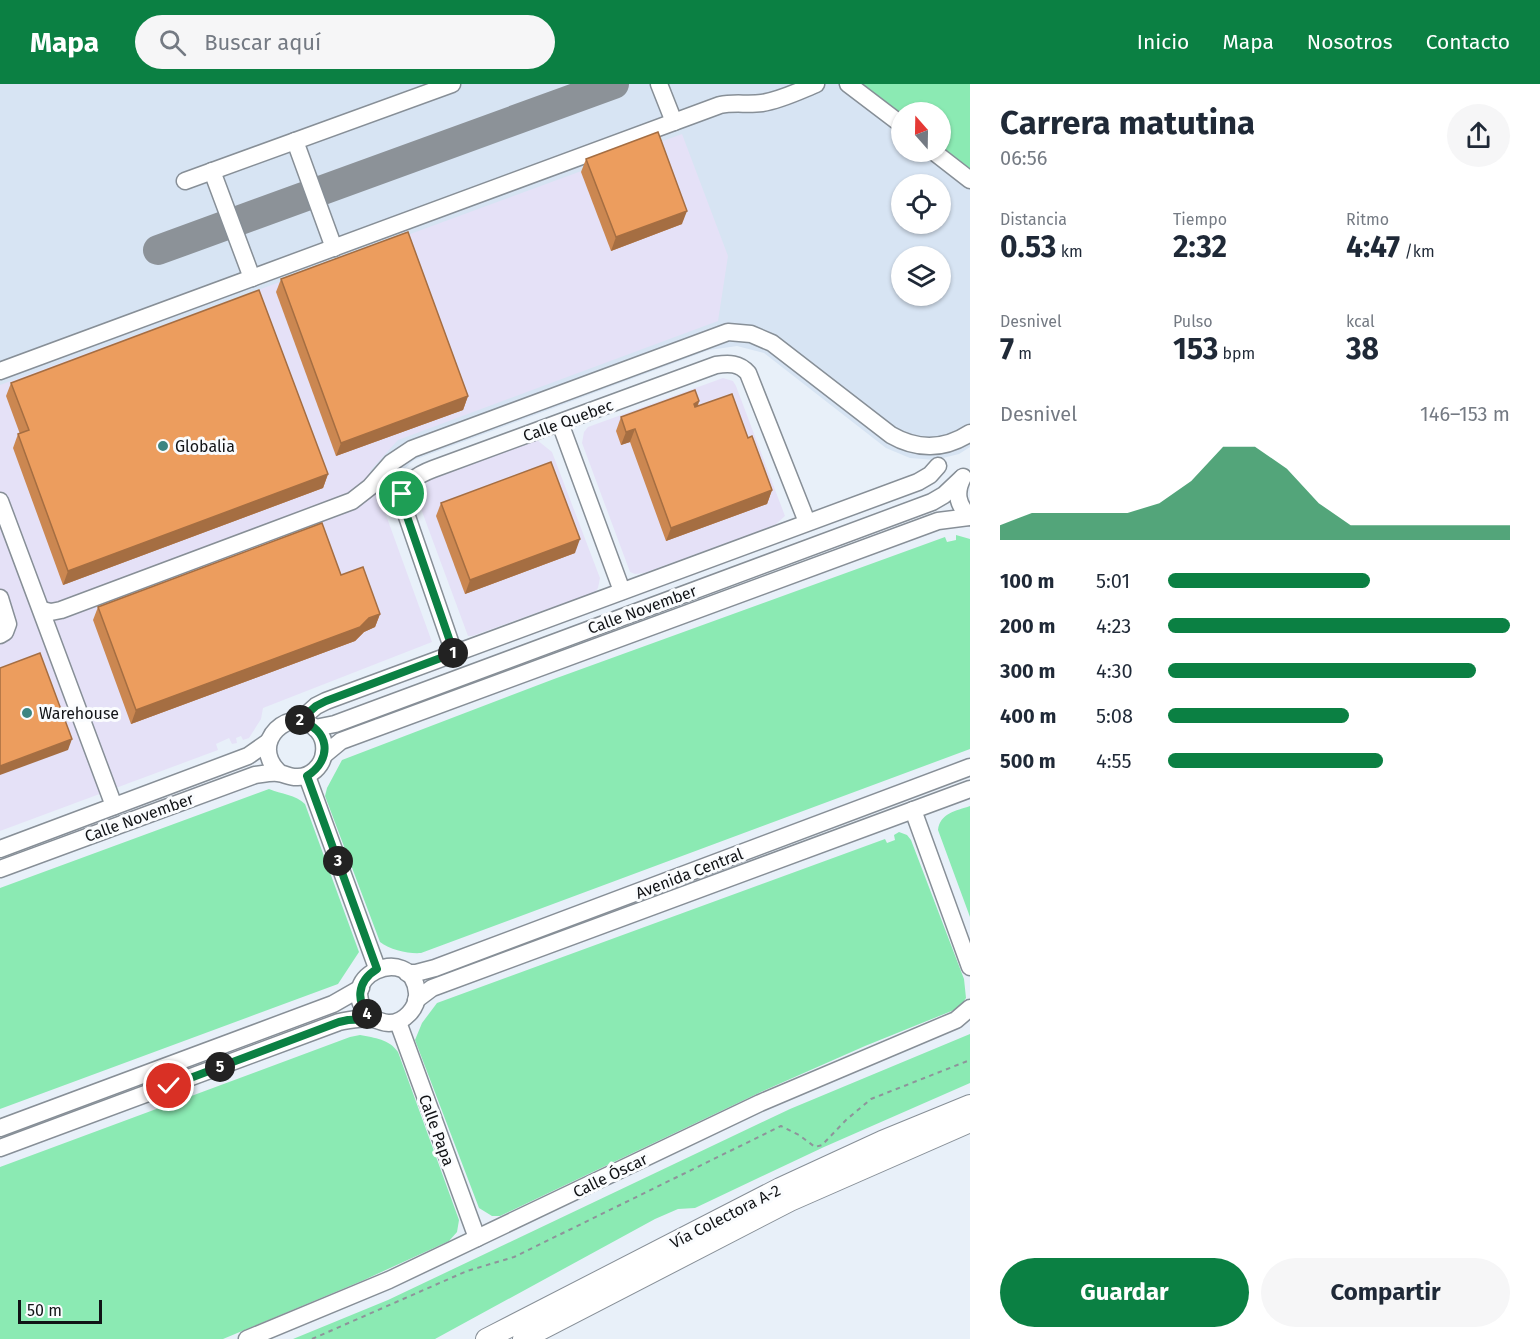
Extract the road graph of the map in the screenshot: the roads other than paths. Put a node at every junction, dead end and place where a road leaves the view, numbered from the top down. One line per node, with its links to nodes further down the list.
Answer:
1 (452, 84): 7 (street)
2 (659, 84): 6 (street)
3 (816, 84): 6 (street)
4 (848, 84): 5 (street)
5 (891, 117)
6 (674, 122): 12 (street)
7 (295, 141): 9 (street); 12 (street)
8 (947, 162): 10 (street)
9 (212, 171): 11 (street); 13 (street)
10 (970, 180)
11 (185, 181)
12 (334, 248): 13 (street)
13 (252, 278): 14 (street)
14 (0, 371)
15 (560, 423): 21 (street, Calle Quebec); 22 (street); 26 (street, Calle Quebec)
16 (970, 433): 24 (street)
17 (939, 466): 21 (street, Calle November)
18 (966, 474): 20 (street); 28 (street, Calle November)
19 (0, 501): 24 (street, Calle November)
20 (970, 517): 30 (street, Calle November)
21 (807, 522): 22 (street, Calle November)
22 (622, 591): 26 (street, Calle November)
23 (0, 598): 25 (street)
24 (42, 610): 35 (street, Calle November)
25 (0, 635)
26 (454, 653): 27 (street, Calle November)
27 (299, 721): 28 (street); 29 (street)
28 (315, 728): 30 (street)
29 (268, 742): 32 (street); 35 (street, Calle November)
30 (324, 755): 33 (street)
31 (970, 767): 41 (street, Avenida Central)
32 (280, 773): 33 (street); 38 (street, Calle November)
33 (307, 776): 40 (street)
34 (970, 789): 36 (street, Avenida Central)
35 (114, 806): 37 (street, Calle November)
36 (913, 810): 39 (street); 43 (street, Avenida Central)
37 (0, 849)
38 (0, 869)
39 (970, 967)
40 (377, 969): 41 (street); 42 (street)
41 (407, 973): 43 (street)
42 (361, 988): 45 (street); 49 (street)
43 (416, 1000): 46 (street)
44 (970, 1008): 51 (street, Calle Óscar)
45 (373, 1019): 46 (street); 50 (street)
46 (398, 1022): 51 (street, Calle Papa)
47 (970, 1105): 53 (main road, Vía Colectora A-2)
48 (970, 1122): 54 (main road, Vía Colectora A-2)
49 (0, 1128)
50 (0, 1149)
51 (477, 1238): 52 (street, Calle Óscar)
52 (248, 1339)
53 (486, 1339)
54 (523, 1339)

